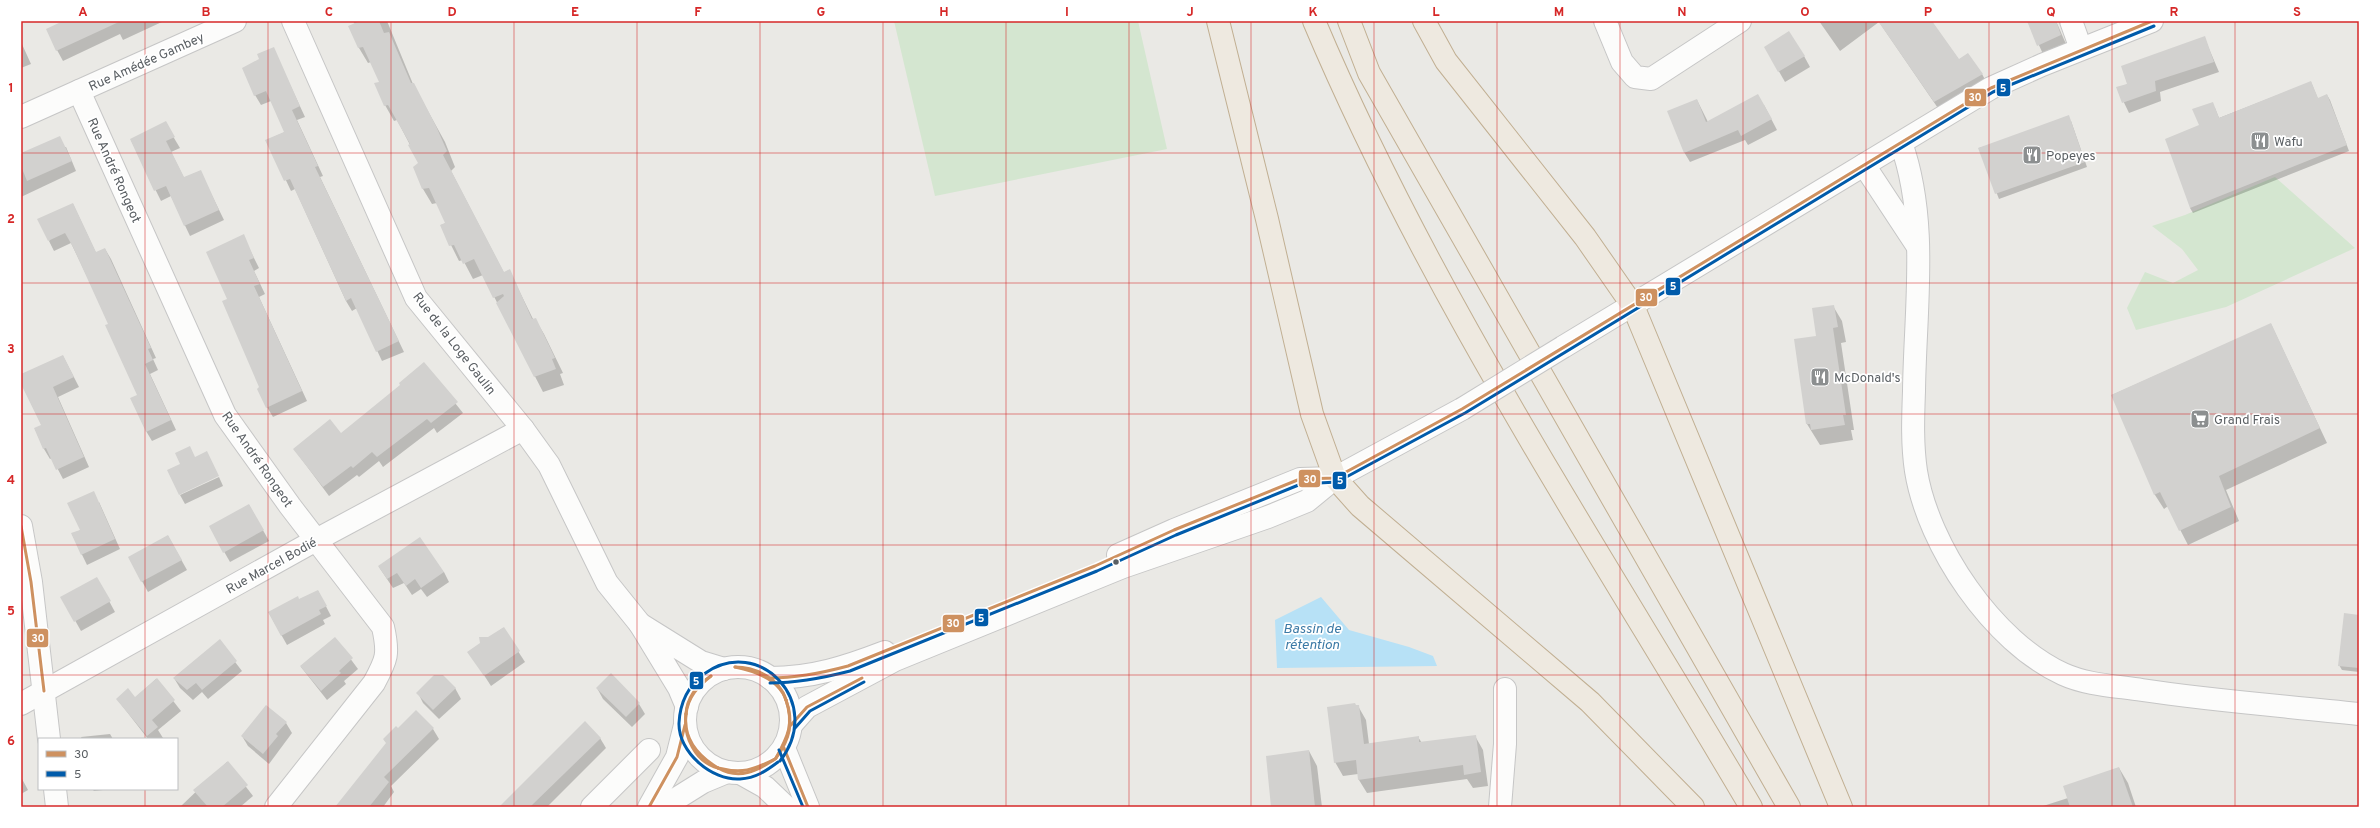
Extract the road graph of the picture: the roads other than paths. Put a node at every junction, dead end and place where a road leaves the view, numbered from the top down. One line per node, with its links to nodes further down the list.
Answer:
1 (235, 21): 12 (street, Rue Amédée Gambey)
2 (293, 21): 18 (street, Rue de la Loge Gaulin)
3 (1218, 21): 19 (highway)
4 (1314, 21): 45 (highway)
5 (1349, 21): 46 (highway)
6 (1424, 21): 17 (highway)
7 (1605, 21): 8 (street)
8 (1740, 21)
9 (2071, 21): 11 (street)
10 (2152, 21): 11 (street)
11 (2081, 49): 14 (street)
12 (79, 91): 13 (street); 21 (street, Rue André Rongeot)
13 (21, 117)
14 (1901, 143): 15 (street); 16 (street)
15 (1864, 165): 16 (street); 17 (street)
16 (1918, 256): 28 (street)
17 (1633, 306): 19 (street, bridge); 47 (highway)
18 (523, 430): 21 (street, Rue Marcel Bodié); 22 (street, Rue de la Loge Gaulin)
19 (1335, 478): 24 (street); 30 (street); 44 (highway)
20 (21, 526): 26 (street)
21 (316, 540): 26 (street, Rue Marcel Bodié); 37 (street, Rue André Rongeot)
22 (640, 624): 23 (street, Rue de la Loge Gaulin); 29 (street, Rue de la Loge Gaulin)
23 (724, 669): 24 (street); 29 (street)
24 (770, 678): 30 (street)
25 (1506, 689): 43 (street)
26 (44, 691): 27 (street, Rue Marcel Bodié); 31 (street)
27 (21, 704)
28 (2359, 714)
29 (686, 716): 34 (street); 39 (street)
30 (791, 725): 32 (street)
31 (49, 738)
32 (784, 748): 34 (street); 42 (street)
33 (649, 750): 38 (street)
34 (733, 773): 40 (street); 41 (street)
35 (55, 790): 36 (street)
36 (57, 807)
37 (276, 807)
38 (592, 807)
39 (649, 807)
40 (663, 807)
41 (786, 807)
42 (808, 807)
43 (1500, 807)
44 (1693, 807)
45 (1751, 807)
46 (1789, 807)
47 (1841, 807)

